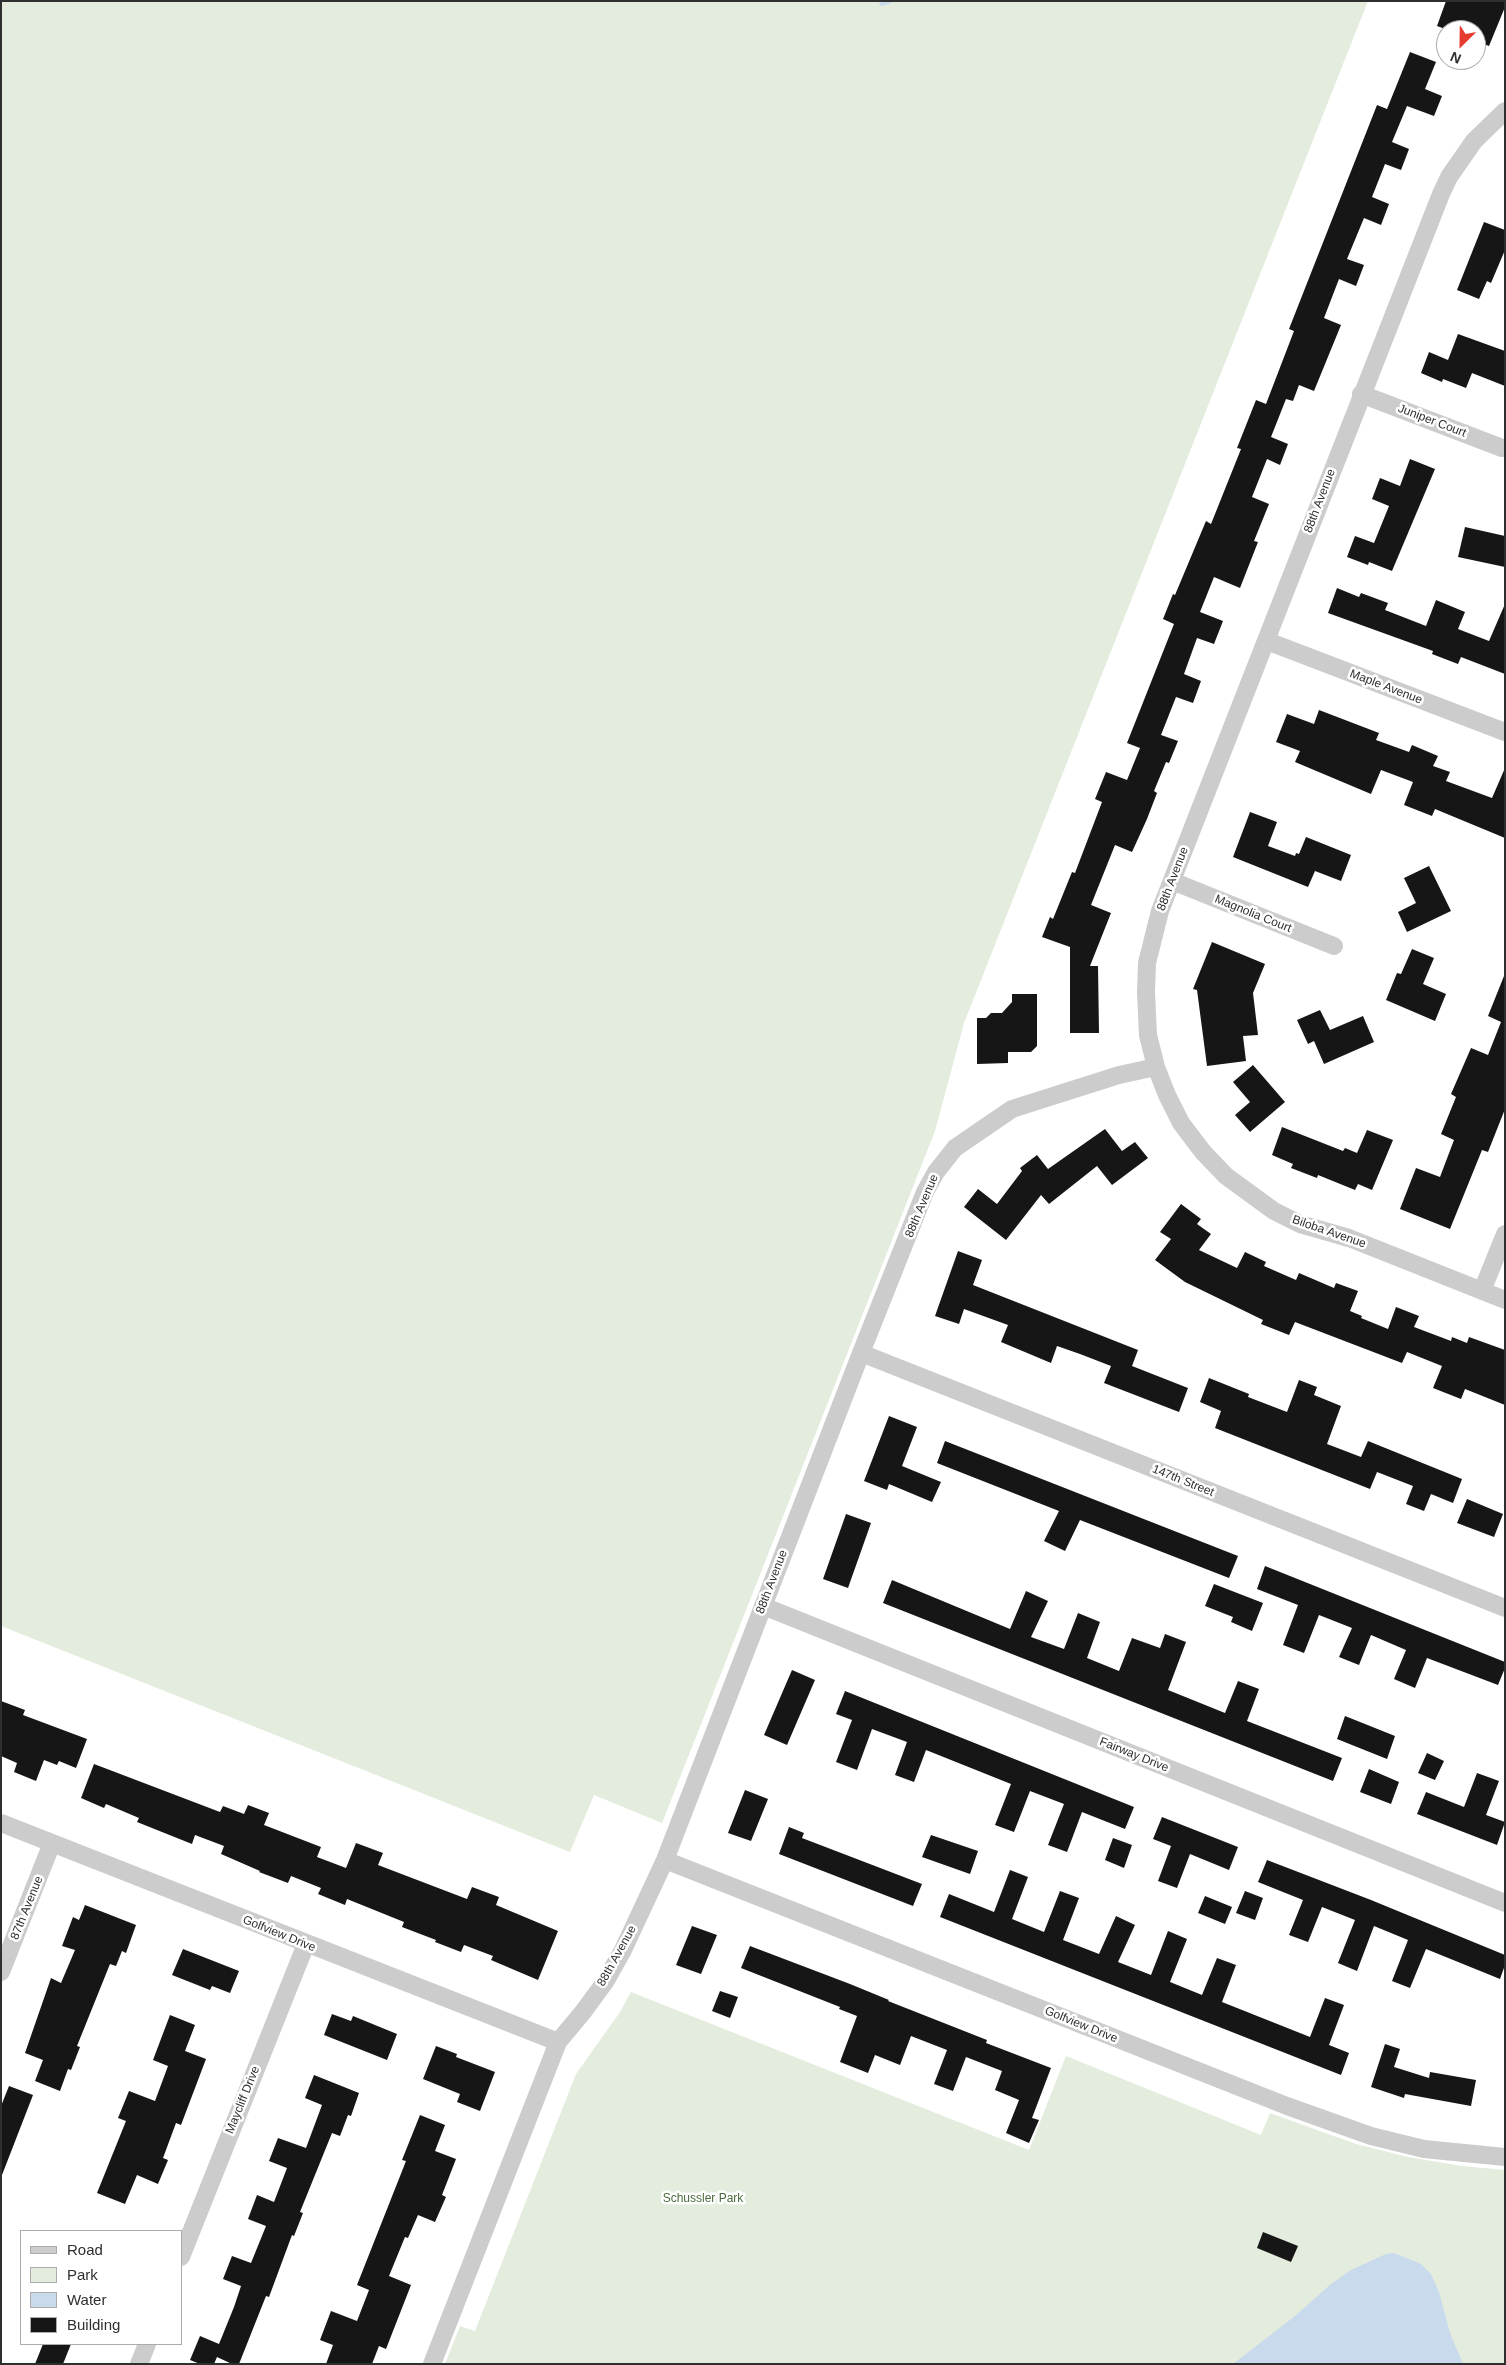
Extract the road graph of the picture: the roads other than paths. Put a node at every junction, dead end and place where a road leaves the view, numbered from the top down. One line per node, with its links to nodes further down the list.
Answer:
1 (1505, 111): 2 (street, 88th Avenue)
2 (1361, 394): 3 (street, Juniper Court); 4 (street, 88th Avenue)
3 (1502, 448)
4 (1267, 641): 5 (street, Maple Avenue); 6 (street, 88th Avenue)
5 (1505, 732)
6 (1172, 881): 7 (street, Magnolia Court); 8 (street, 88th Avenue)
7 (1334, 946)
8 (1156, 1067): 10 (street, Biloba Avenue); 12 (street, 88th Avenue)
9 (1505, 1234): 10 (street)
10 (1482, 1291): 11 (street, Biloba Avenue)
11 (1505, 1300)
12 (862, 1353): 13 (street, 88th Avenue); 14 (street, 147th Street)
13 (763, 1606): 17 (street, 88th Avenue); 18 (street, Fairway Drive)
14 (1505, 1608)
15 (1, 1823): 16 (street, Golfview Drive)
16 (52, 1843): 19 (street, Golfview Drive); 20 (street, 87th Avenue)
17 (665, 1860): 21 (street, 88th Avenue); 22 (street, Golfview Drive)
18 (1505, 1903)
19 (306, 1944): 21 (street, Golfview Drive); 23 (street, Maycliff Drive)
20 (1, 1972)
21 (558, 2042): 26 (street, 88th Avenue)
22 (1505, 2157)
23 (182, 2254)
24 (147, 2345): 25 (street)
25 (139, 2364)
26 (432, 2364)

